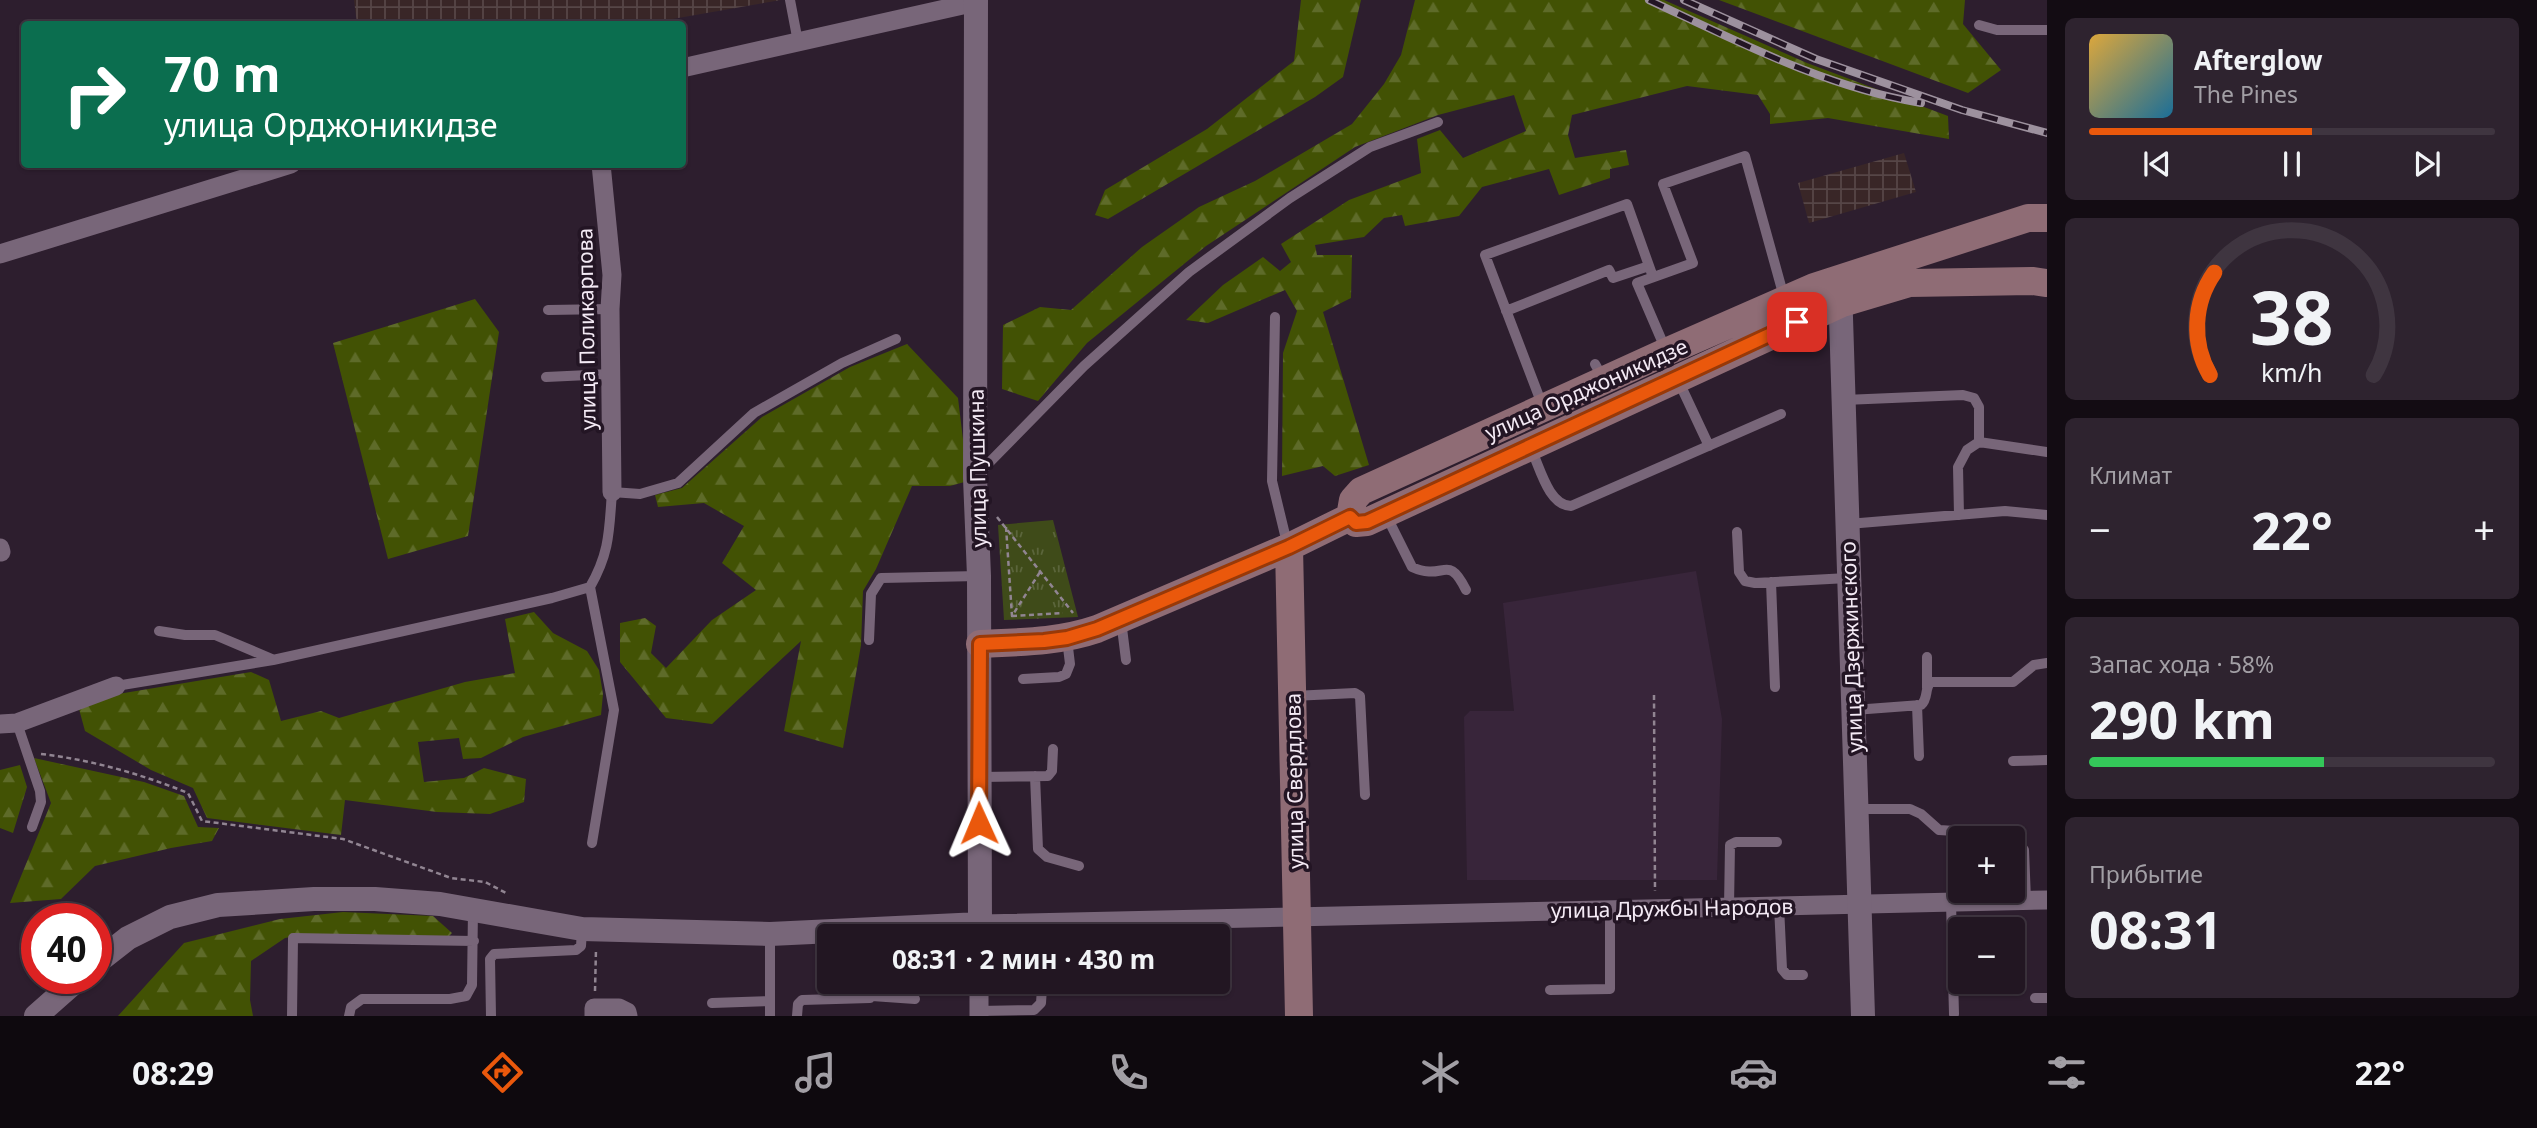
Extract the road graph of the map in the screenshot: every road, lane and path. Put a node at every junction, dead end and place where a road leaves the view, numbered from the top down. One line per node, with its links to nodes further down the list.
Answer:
1 (790, 0): 5 (lane)
2 (976, 1): 5 (street); 33 (street, улица Пушкина)
3 (1979, 26): 4 (lane)
4 (2047, 30)
5 (798, 42): 6 (street)
6 (686, 67)
7 (1438, 122): 33 (lane)
8 (278, 168): 11 (street)
9 (601, 168): 17 (street, улица Поликарпова)
10 (2041, 215): 15 (main road)
11 (0, 254)
12 (1649, 266): 13 (lane); 19 (lane); 19 (lane)
13 (1653, 277): 16 (lane); 22 (lane)
14 (2047, 283): 15 (main road)
15 (1841, 290): 16 (main road, улица Орджоникидзе); 25 (main road, улица Орджоникидзе); 26 (street, улица Дзержинского)
16 (1785, 300): 22 (main road, улица Орджоникидзе)
17 (610, 309): 18 (lane); 23 (street, улица Поликарпова)
18 (548, 310)
19 (1506, 311): 27 (lane)
20 (1275, 317): 43 (lane)
21 (896, 339): 34 (lane)
22 (1666, 352): 27 (main road, улица Орджоникидзе)
23 (610, 374): 24 (lane); 34 (street, улица Поликарпова)
24 (545, 377)
25 (1678, 379): 30 (main road, улица Орджоникидзе); 31 (lane)
26 (1843, 400): 29 (lane); 40 (street, улица Дзержинского)
27 (1544, 408): 39 (main road, улица Орджоникидзе)
28 (1782, 414): 31 (lane)
29 (1979, 442): 32 (lane); 37 (lane)
30 (1530, 445): 31 (lane); 35 (main road, улица Орджоникидзе)
31 (1709, 446)
32 (2047, 452)
33 (975, 478): 45 (street, улица Пушкина)
34 (612, 492): 48 (lane)
35 (1385, 512): 39 (main road, улица Орджоникидзе); 49 (lane)
36 (996, 515): 41 (path)
37 (1959, 515): 38 (lane); 40 (lane)
38 (2047, 515)
39 (1350, 517): 43 (main road, улица Орджоникидзе)
40 (1847, 524): 46 (street, улица Дзержинского)
41 (1006, 527): 44 (path); 50 (path)
42 (1737, 532): 47 (lane)
43 (1289, 547): 51 (main road, улица Орджоникидзе); 65 (main road, улица Свердлова)
44 (1040, 572): 50 (path); 50 (path)
45 (979, 576): 54 (lane); 55 (street, улица Пушкина)
46 (1849, 578): 47 (lane); 67 (street, улица Дзержинского)
47 (1771, 582): 62 (lane)
48 (590, 587): 57 (lane); 80 (lane)
49 (1466, 590)
50 (1012, 617)
51 (1121, 620): 53 (main road, улица Орджоникидзе); 58 (lane)
52 (159, 631): 57 (lane)
53 (1067, 638): 55 (main road, улица Орджоникидзе); 60 (lane)
54 (869, 640)
55 (980, 644): 75 (street, улица Пушкина)
56 (1927, 657): 63 (lane)
57 (272, 660): 61 (lane)
58 (1126, 660)
59 (2047, 663): 63 (lane)
60 (1023, 679)
61 (116, 686): 68 (street)
62 (1774, 687)
63 (1927, 689): 66 (lane)
64 (1654, 695): 89 (path)
65 (1292, 696): 76 (lane); 91 (main road, улица Свердлова)
66 (1917, 705): 67 (lane); 71 (lane)
67 (1853, 710): 77 (street, улица Дзержинского)
68 (9, 723): 69 (lane)
69 (25, 748): 78 (lane); 92 (path)
70 (1053, 749): 74 (lane)
71 (1919, 756)
72 (2047, 760): 73 (lane)
73 (2014, 761)
74 (1035, 776): 75 (lane); 81 (lane)
75 (978, 777): 93 (street, улица Пушкина)
76 (1365, 795)
77 (1856, 808): 82 (lane); 85 (street, улица Дзержинского)
78 (32, 827)
79 (1777, 842): 87 (lane)
80 (593, 843)
81 (1079, 866)
82 (2026, 900): 83 (street, улица Дружбы Народов)
83 (2047, 900)
84 (1951, 903): 85 (street, улица Дружбы Народов); 114 (lane)
85 (1859, 904): 86 (street, улица Дружбы Народов); 123 (street, улица Дзержинского)
86 (1779, 906): 87 (street, улица Дружбы Народов); 100 (lane)
87 (1729, 907): 89 (street, улица Дружбы Народов)
88 (473, 908): 92 (street); 98 (lane); 99 (street)
89 (1655, 908): 90 (street, улица Дружбы Народов)
90 (1610, 909): 91 (street, улица Дружбы Народов); 101 (lane)
91 (1297, 915): 94 (street, улица Дружбы Народов); 122 (main road, улица Свердлова)
92 (521, 918): 95 (street)
93 (980, 924)
94 (1088, 924)
95 (589, 930): 97 (street); 111 (path); 118 (lane)
96 (817, 933): 97 (street)
97 (770, 934): 109 (lane)
98 (474, 941): 116 (lane); 117 (lane)
99 (112, 950)
100 (1803, 975)
101 (1550, 990)
102 (61, 994): 115 (street)
103 (979, 994): 113 (street)
104 (1042, 994): 112 (lane)
105 (872, 996): 108 (lane); 121 (lane)
106 (2035, 998): 107 (lane)
107 (2047, 998)
108 (915, 999)
109 (769, 1001): 110 (lane); 120 (lane)
110 (712, 1003)
111 (594, 1012): 119 (street)
112 (1036, 1013): 113 (lane)
113 (979, 1014)
114 (1954, 1014)
115 (36, 1016)
116 (292, 1016)
117 (349, 1016)
118 (491, 1016)
119 (628, 1016)
120 (769, 1016)
121 (797, 1016)
122 (1299, 1016)
123 (1863, 1016)

